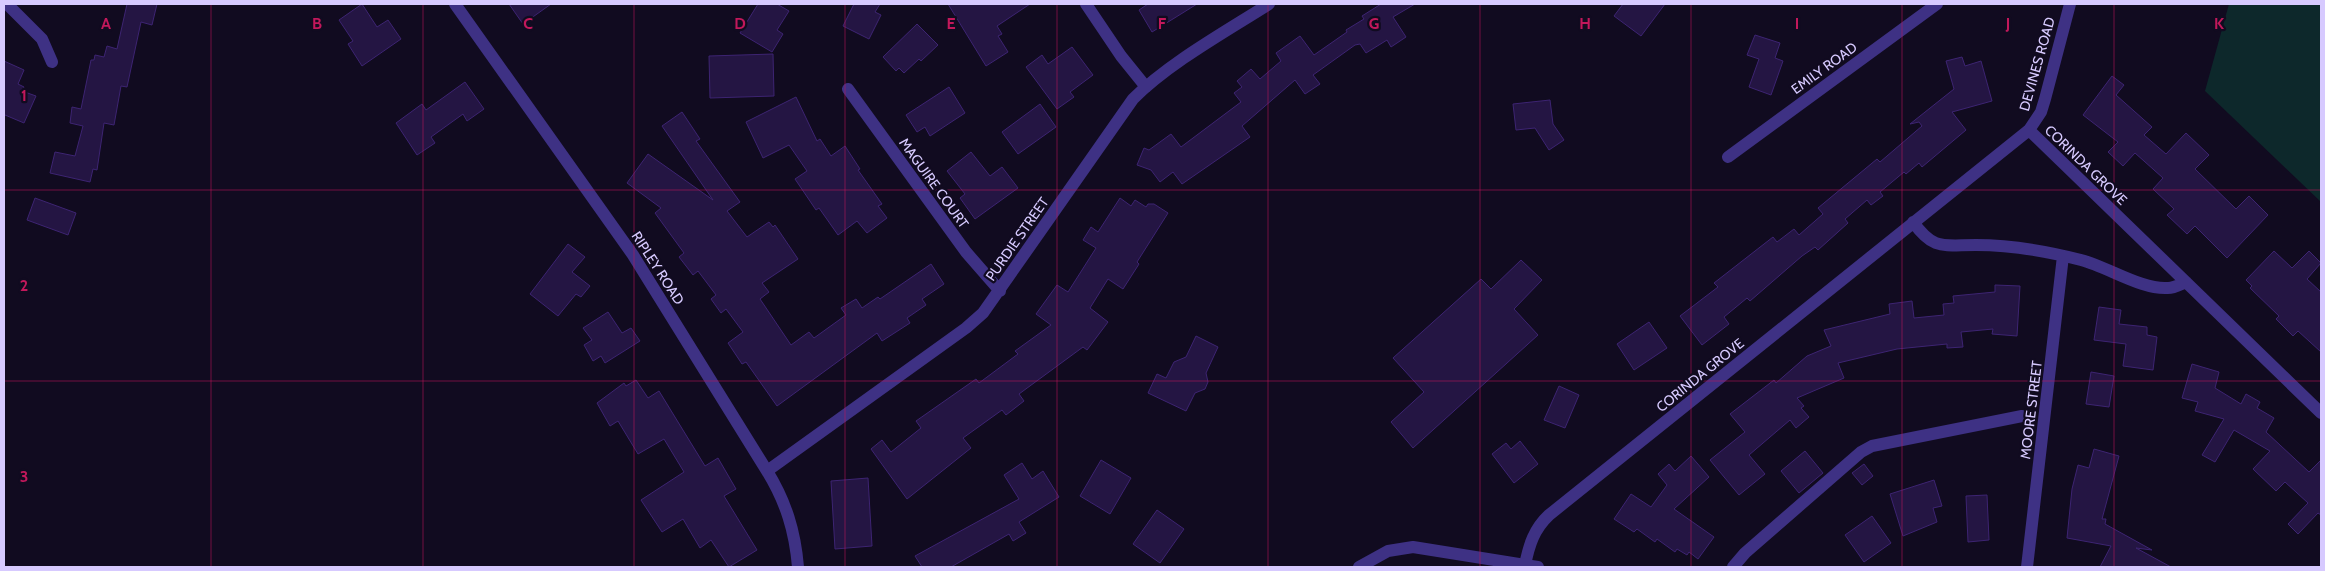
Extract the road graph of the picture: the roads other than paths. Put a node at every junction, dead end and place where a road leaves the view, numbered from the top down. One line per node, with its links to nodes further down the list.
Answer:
1 (7, 4): 7 (street)
2 (455, 4): 18 (street, RIPLEY ROAD)
3 (1086, 4): 8 (street)
4 (1269, 4): 8 (street, PURDIE STREET)
5 (1937, 4): 11 (street, EMILY ROAD)
6 (2070, 4): 10 (street, DEVINES ROAD)
7 (52, 62)
8 (1146, 86): 15 (street, PURDIE STREET)
9 (848, 89): 15 (street, MAGUIRE COURT)
10 (2029, 130): 12 (street, CORINDA GROVE); 14 (street, CORINDA GROVE)
11 (1728, 157)
12 (1913, 222): 13 (street); 19 (street, CORINDA GROVE)
13 (2063, 256): 14 (street); 24 (street, MOORE STREET)
14 (2186, 282): 16 (street, CORINDA GROVE)
15 (1000, 291): 18 (street, PURDIE STREET)
16 (2321, 413)
17 (2022, 416): 23 (street)
18 (767, 471): 20 (street, RIPLEY ROAD)
19 (1525, 564): 21 (street); 22 (street)
20 (798, 567)
21 (1359, 567)
22 (1538, 567)
23 (1733, 567)
24 (2027, 567)

